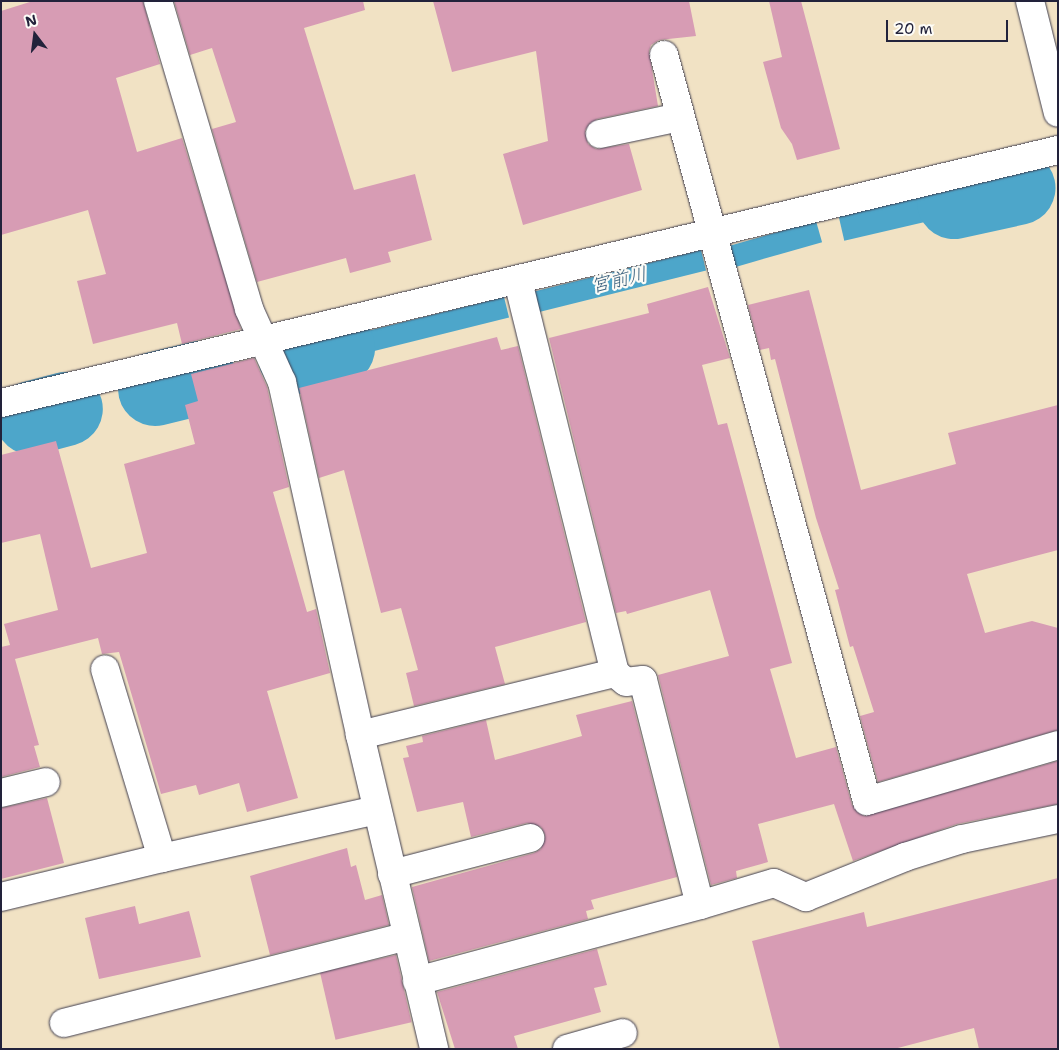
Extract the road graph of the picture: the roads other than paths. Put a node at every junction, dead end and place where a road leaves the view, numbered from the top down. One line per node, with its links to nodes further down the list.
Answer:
1 (158, 1): 10 (street)
2 (1030, 1): 4 (street)
3 (664, 55): 5 (street)
4 (1058, 113)
5 (680, 117): 6 (street); 8 (street)
6 (600, 134)
7 (1058, 150): 8 (street)
8 (711, 233): 9 (street); 15 (street)
9 (518, 280): 10 (street); 13 (street)
10 (265, 341): 11 (street); 14 (street)
11 (1, 403)
12 (104, 669): 21 (street)
13 (615, 672): 14 (street); 24 (street)
14 (360, 735): 18 (street)
15 (1058, 745)
16 (46, 782): 17 (street)
17 (1, 793)
18 (377, 810): 21 (street); 22 (street)
19 (1058, 819): 24 (street)
20 (530, 838): 22 (street)
21 (162, 858): 23 (street)
22 (392, 874): 25 (street)
23 (1, 897)
24 (700, 906): 26 (street)
25 (407, 936): 26 (street); 27 (street)
26 (418, 981): 29 (street)
27 (64, 1023)
28 (623, 1033): 30 (street)
29 (434, 1049)
30 (567, 1049)

